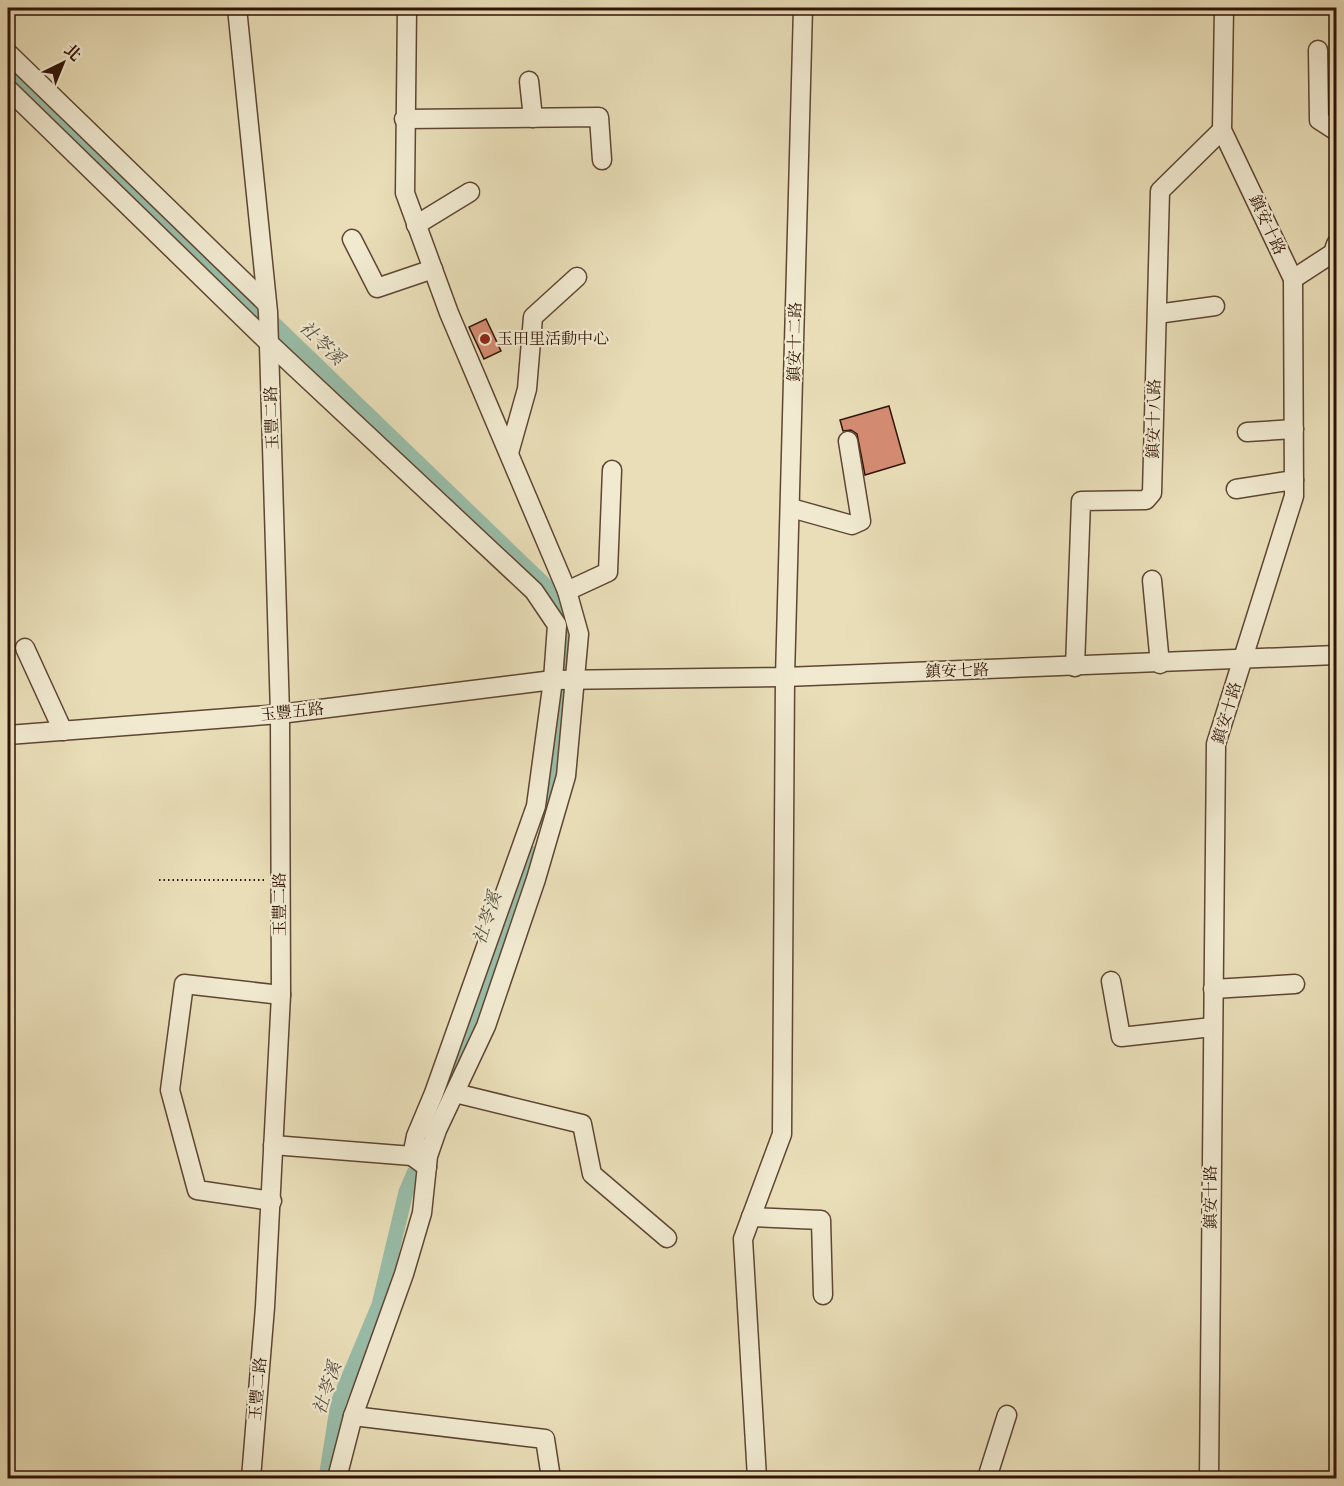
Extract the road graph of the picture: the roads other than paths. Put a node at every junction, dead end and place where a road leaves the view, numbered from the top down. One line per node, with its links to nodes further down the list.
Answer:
1 (237, 8): 23 (street, 玉豐二路)
2 (406, 8): 10 (street)
3 (803, 8): 31 (street, 鎮安十二路)
4 (1224, 8): 11 (street, 鎮安十路)
5 (1318, 50): 12 (street)
6 (8, 53): 23 (street)
7 (530, 81): 9 (street)
8 (8, 88): 23 (street)
9 (533, 118): 10 (street); 13 (street)
10 (404, 119): 15 (street)
11 (1222, 130): 20 (street, 鎮安十路); 22 (street, 鎮安十八路)
12 (1336, 131)
13 (602, 160)
14 (470, 192): 15 (street)
15 (416, 225): 18 (street)
16 (352, 239): 18 (street)
17 (1335, 252): 20 (street)
18 (433, 269): 27 (street)
19 (577, 277): 27 (street)
20 (1293, 279): 24 (street, 鎮安十路)
21 (1215, 306): 22 (street)
22 (1157, 314): 38 (street, 鎮安十八路)
23 (268, 321): 40 (street); 42 (street, 玉豐二路)
24 (1294, 429): 25 (street); 29 (street, 鎮安十路)
25 (1247, 432)
26 (848, 441): 31 (street)
27 (509, 453): 33 (street)
28 (612, 470): 33 (street)
29 (1294, 480): 30 (street); 36 (street, 鎮安十路)
30 (1236, 489)
31 (790, 508): 39 (street, 鎮安十二路)
32 (1152, 580): 37 (street)
33 (567, 591): 41 (street)
34 (25, 648): 43 (street)
35 (1336, 655): 36 (street, 鎮安七路)
36 (1244, 660): 37 (street, 鎮安七路); 47 (street, 鎮安十路)
37 (1160, 664): 38 (street, 鎮安七路)
38 (1075, 667): 39 (street, 鎮安七路)
39 (785, 677): 41 (street, 鎮安七路); 54 (street, 鎮安十二路)
40 (553, 680): 41 (street, 玉豐五路); 42 (street, 玉豐五路); 52 (street)
41 (576, 681): 50 (street)
42 (280, 714): 43 (street, 玉豐五路); 48 (street, 玉豐二路)
43 (63, 731): 44 (street, 玉豐五路)
44 (8, 735)
45 (1111, 981): 49 (street)
46 (1295, 984): 47 (street)
47 (1213, 989): 49 (street, 鎮安十路)
48 (281, 995): 51 (street, 玉豐二路); 53 (street)
49 (1212, 1027): 64 (street, 鎮安十路)
50 (455, 1093): 52 (street); 55 (street)
51 (273, 1145): 52 (street); 53 (street, 玉豐二路)
52 (420, 1162): 58 (street)
53 (272, 1201): 59 (street, 玉豐二路)
54 (752, 1217): 56 (street); 62 (street, 鎮安十二路)
55 (668, 1238)
56 (823, 1295)
57 (1007, 1415): 63 (street)
58 (352, 1416): 60 (street); 61 (street)
59 (251, 1479)
60 (337, 1479)
61 (551, 1479)
62 (757, 1479)
63 (987, 1479)
64 (1209, 1479)

